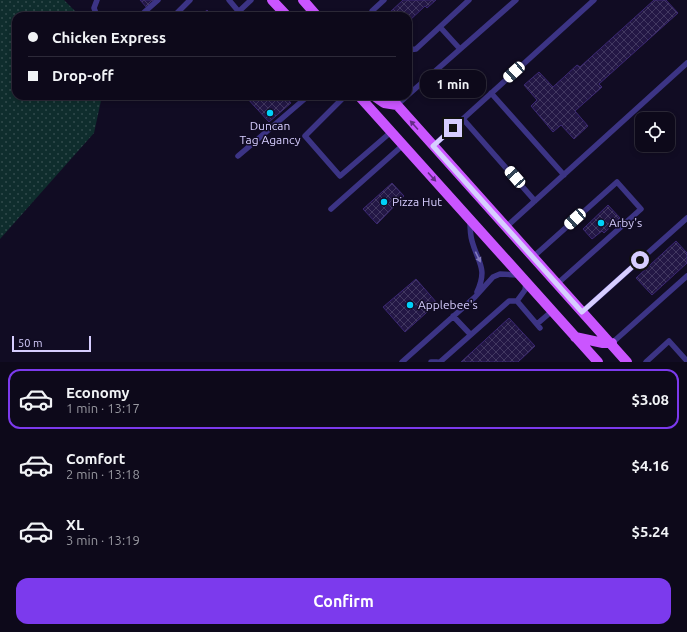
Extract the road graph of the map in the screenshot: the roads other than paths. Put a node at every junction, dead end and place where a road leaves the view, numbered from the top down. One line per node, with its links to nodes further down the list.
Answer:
1 (97, 0): 12 (lane)
2 (158, 0): 13 (lane)
3 (190, 0): 14 (lane)
4 (228, 0): 15 (lane)
5 (251, 0): 16 (lane)
6 (272, 0): 17 (main road)
7 (303, 0): 18 (main road)
8 (384, 0): 19 (lane)
9 (469, 0): 20 (lane)
10 (516, 0): 21 (lane)
11 (594, 0): 25 (lane)
12 (96, 12)
13 (144, 12)
14 (178, 12)
15 (236, 12)
16 (239, 12)
17 (283, 12)
18 (314, 12)
19 (372, 12)
20 (440, 27): 21 (lane); 22 (lane)
21 (460, 49): 24 (lane)
22 (412, 50)
23 (687, 63): 38 (lane)
24 (412, 91)
25 (491, 93): 33 (lane); 38 (lane)
26 (303, 100): 37 (lane)
27 (341, 100): 34 (lane)
28 (363, 100): 34 (main road)
29 (380, 100): 32 (main road)
30 (393, 100): 32 (main road)
31 (402, 100): 32 (lane)
32 (397, 105): 36 (main road, one-way to 32)
33 (463, 119): 36 (lane); 39 (lane)
34 (391, 132): 35 (main road)
35 (403, 145): 40 (lane); 42 (main road, one-way to 42)
36 (433, 146): 43 (main road)
37 (238, 156)
38 (564, 175): 39 (lane)
39 (535, 201): 43 (lane)
40 (331, 208)
41 (687, 218): 51 (lane)
42 (470, 219): 46 (main road); 48 (lane, one-way to 48)
43 (506, 227): 44 (main road)
44 (533, 257): 47 (main road); 47 (lane)
45 (687, 276): 55 (lane)
46 (523, 279): 48 (lane); 49 (lane); 50 (main road)
47 (557, 284): 51 (main road)
48 (475, 296): 52 (lane)
49 (517, 301): 50 (lane); 53 (lane)
50 (552, 311): 54 (main road)
51 (582, 312): 55 (main road)
52 (453, 316): 53 (lane); 57 (lane)
53 (470, 334): 59 (lane)
54 (575, 337): 55 (main road); 60 (main road)
55 (612, 343): 61 (main road)
56 (687, 361): 62 (lane)
57 (402, 362)
58 (431, 362): 59 (lane)
59 (438, 362)
60 (598, 362)
61 (627, 362)
62 (646, 362)

